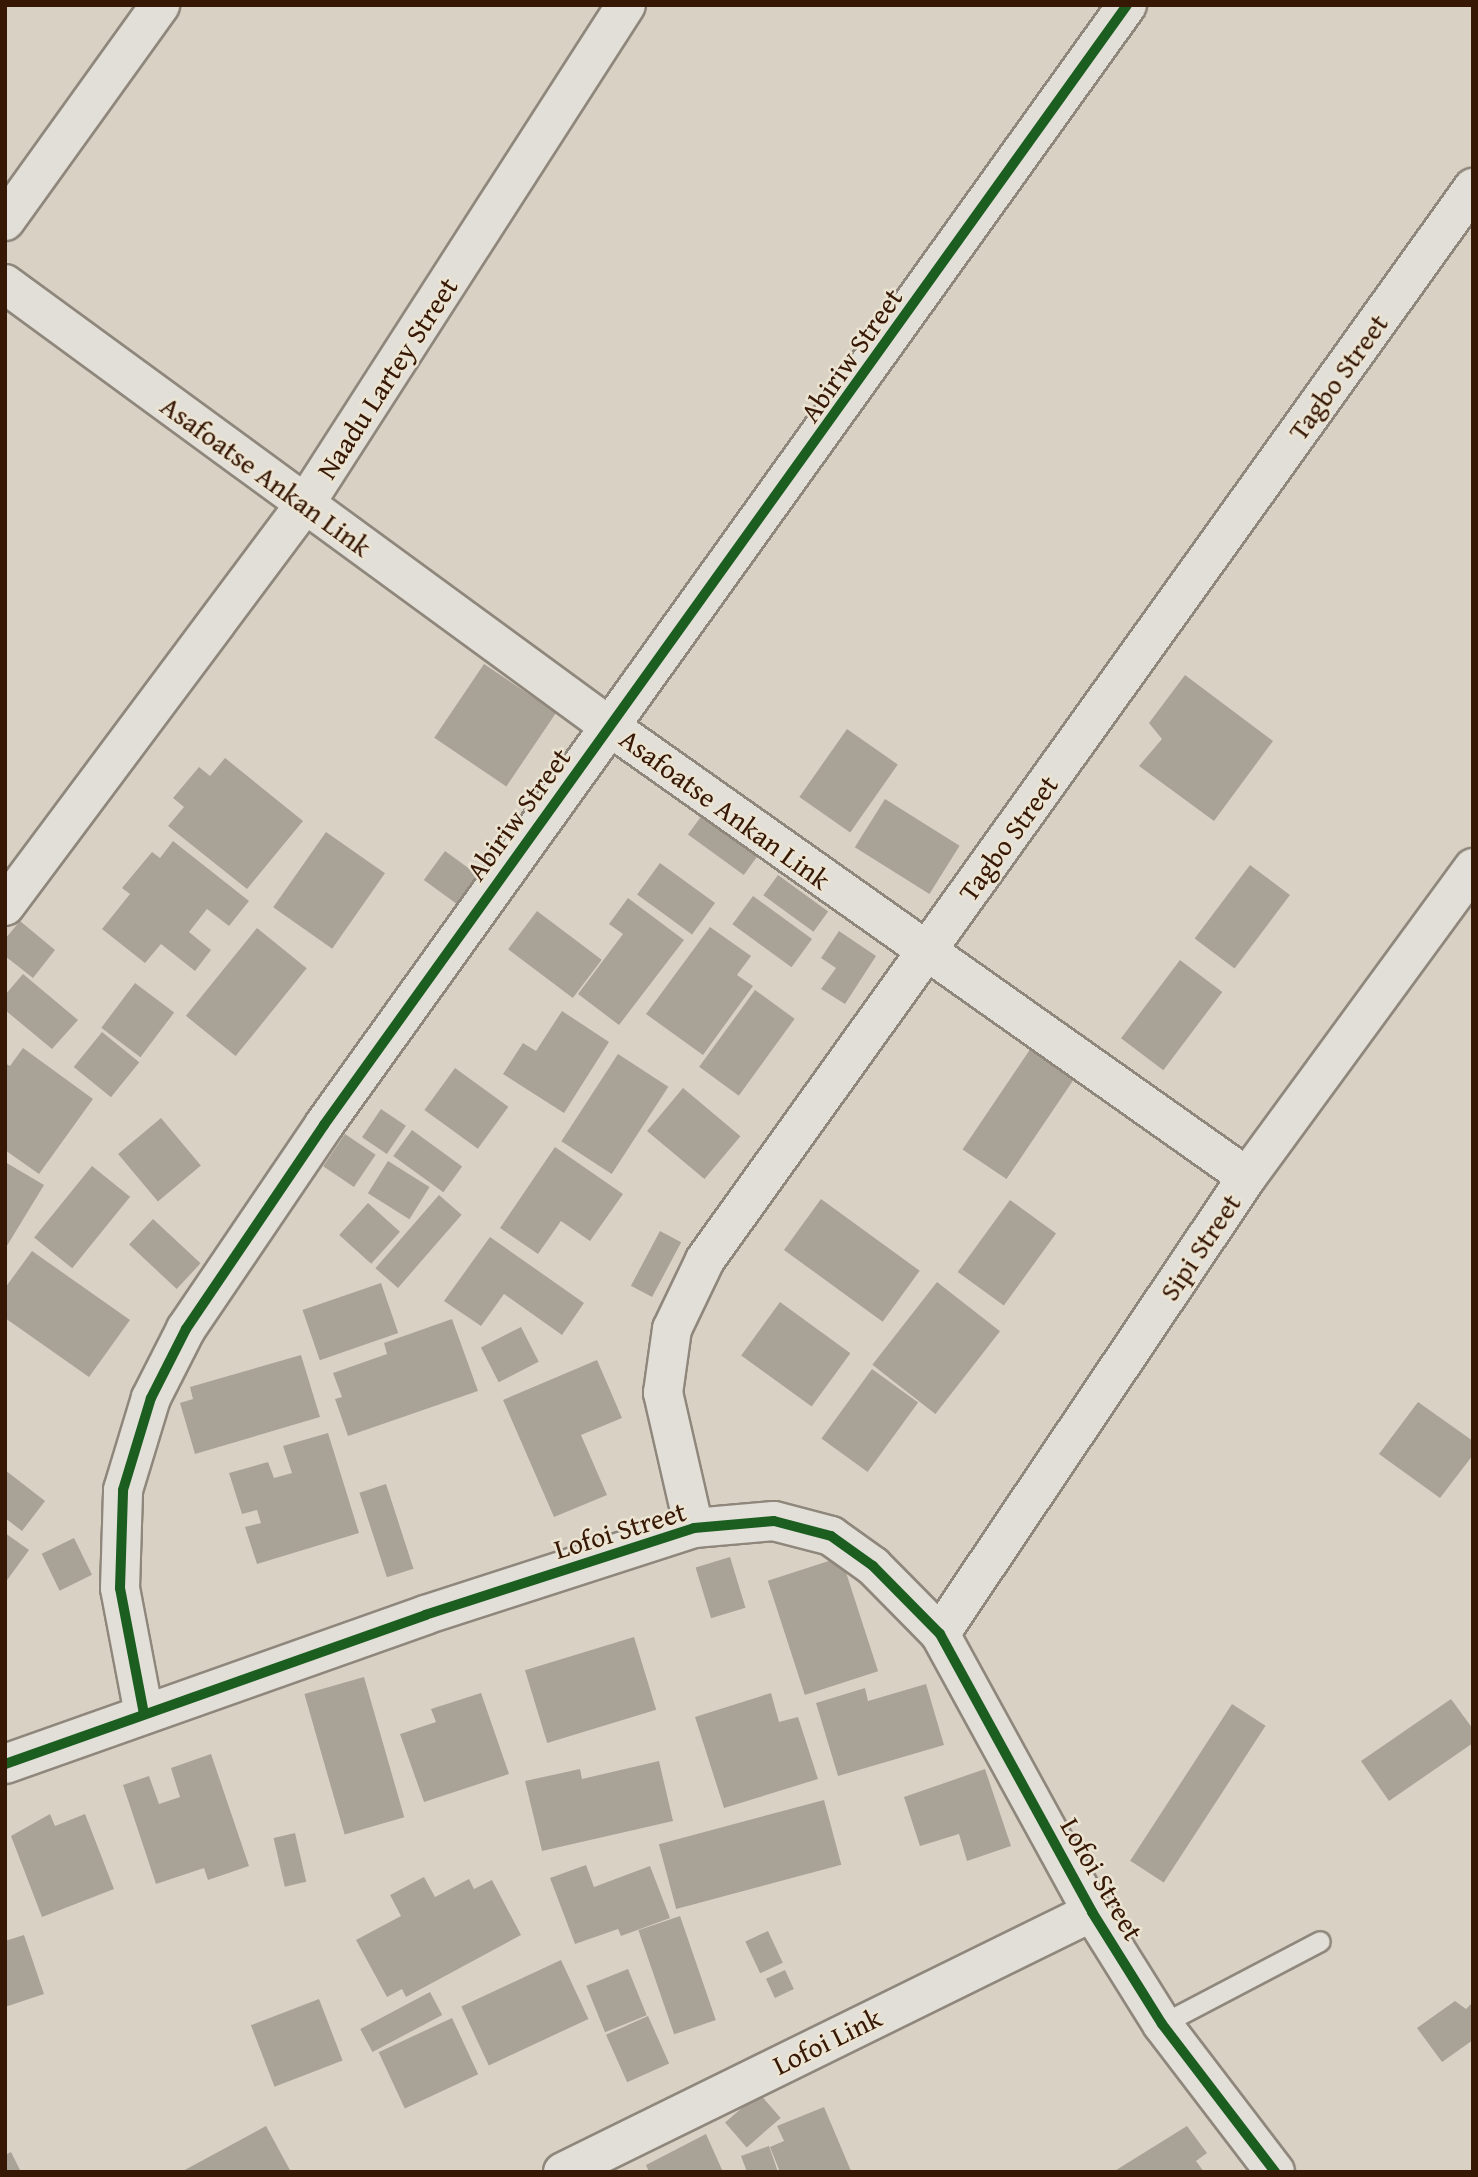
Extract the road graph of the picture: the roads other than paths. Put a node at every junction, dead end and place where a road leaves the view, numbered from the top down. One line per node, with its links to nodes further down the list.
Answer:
1 (160, 5): 5 (street)
2 (626, 5): 7 (street, Naadu Lartey Street)
3 (1127, 5): 8 (street, Abiriw Street)
4 (1473, 188): 11 (street, Tagbo Street)
5 (5, 221)
6 (5, 284): 7 (street, Asafoatse Ankan Link)
7 (305, 504): 8 (street, Asafoatse Ankan Link); 10 (street, Naadu Lartey Street)
8 (609, 726): 11 (street, Asafoatse Ankan Link); 15 (street, Abiriw Street)
9 (1473, 868): 12 (street, Sipi Street)
10 (5, 906)
11 (926, 953): 12 (street, Asafoatse Ankan Link); 13 (street, Tagbo Street)
12 (1247, 1177): 14 (street, Sipi Street)
13 (694, 1528): 14 (street, Lofoi Street); 15 (street, Lofoi Street)
14 (940, 1634): 17 (street, Lofoi Street)
15 (144, 1714): 16 (street, Lofoi Street)
16 (5, 1763)
17 (1093, 1912): 19 (street, Lofoi Street); 20 (street, Lofoi Link)
18 (1320, 1941): 19 (lane)
19 (1162, 2024): 21 (street, Lofoi Street)
20 (563, 2172)
21 (1275, 2172)

